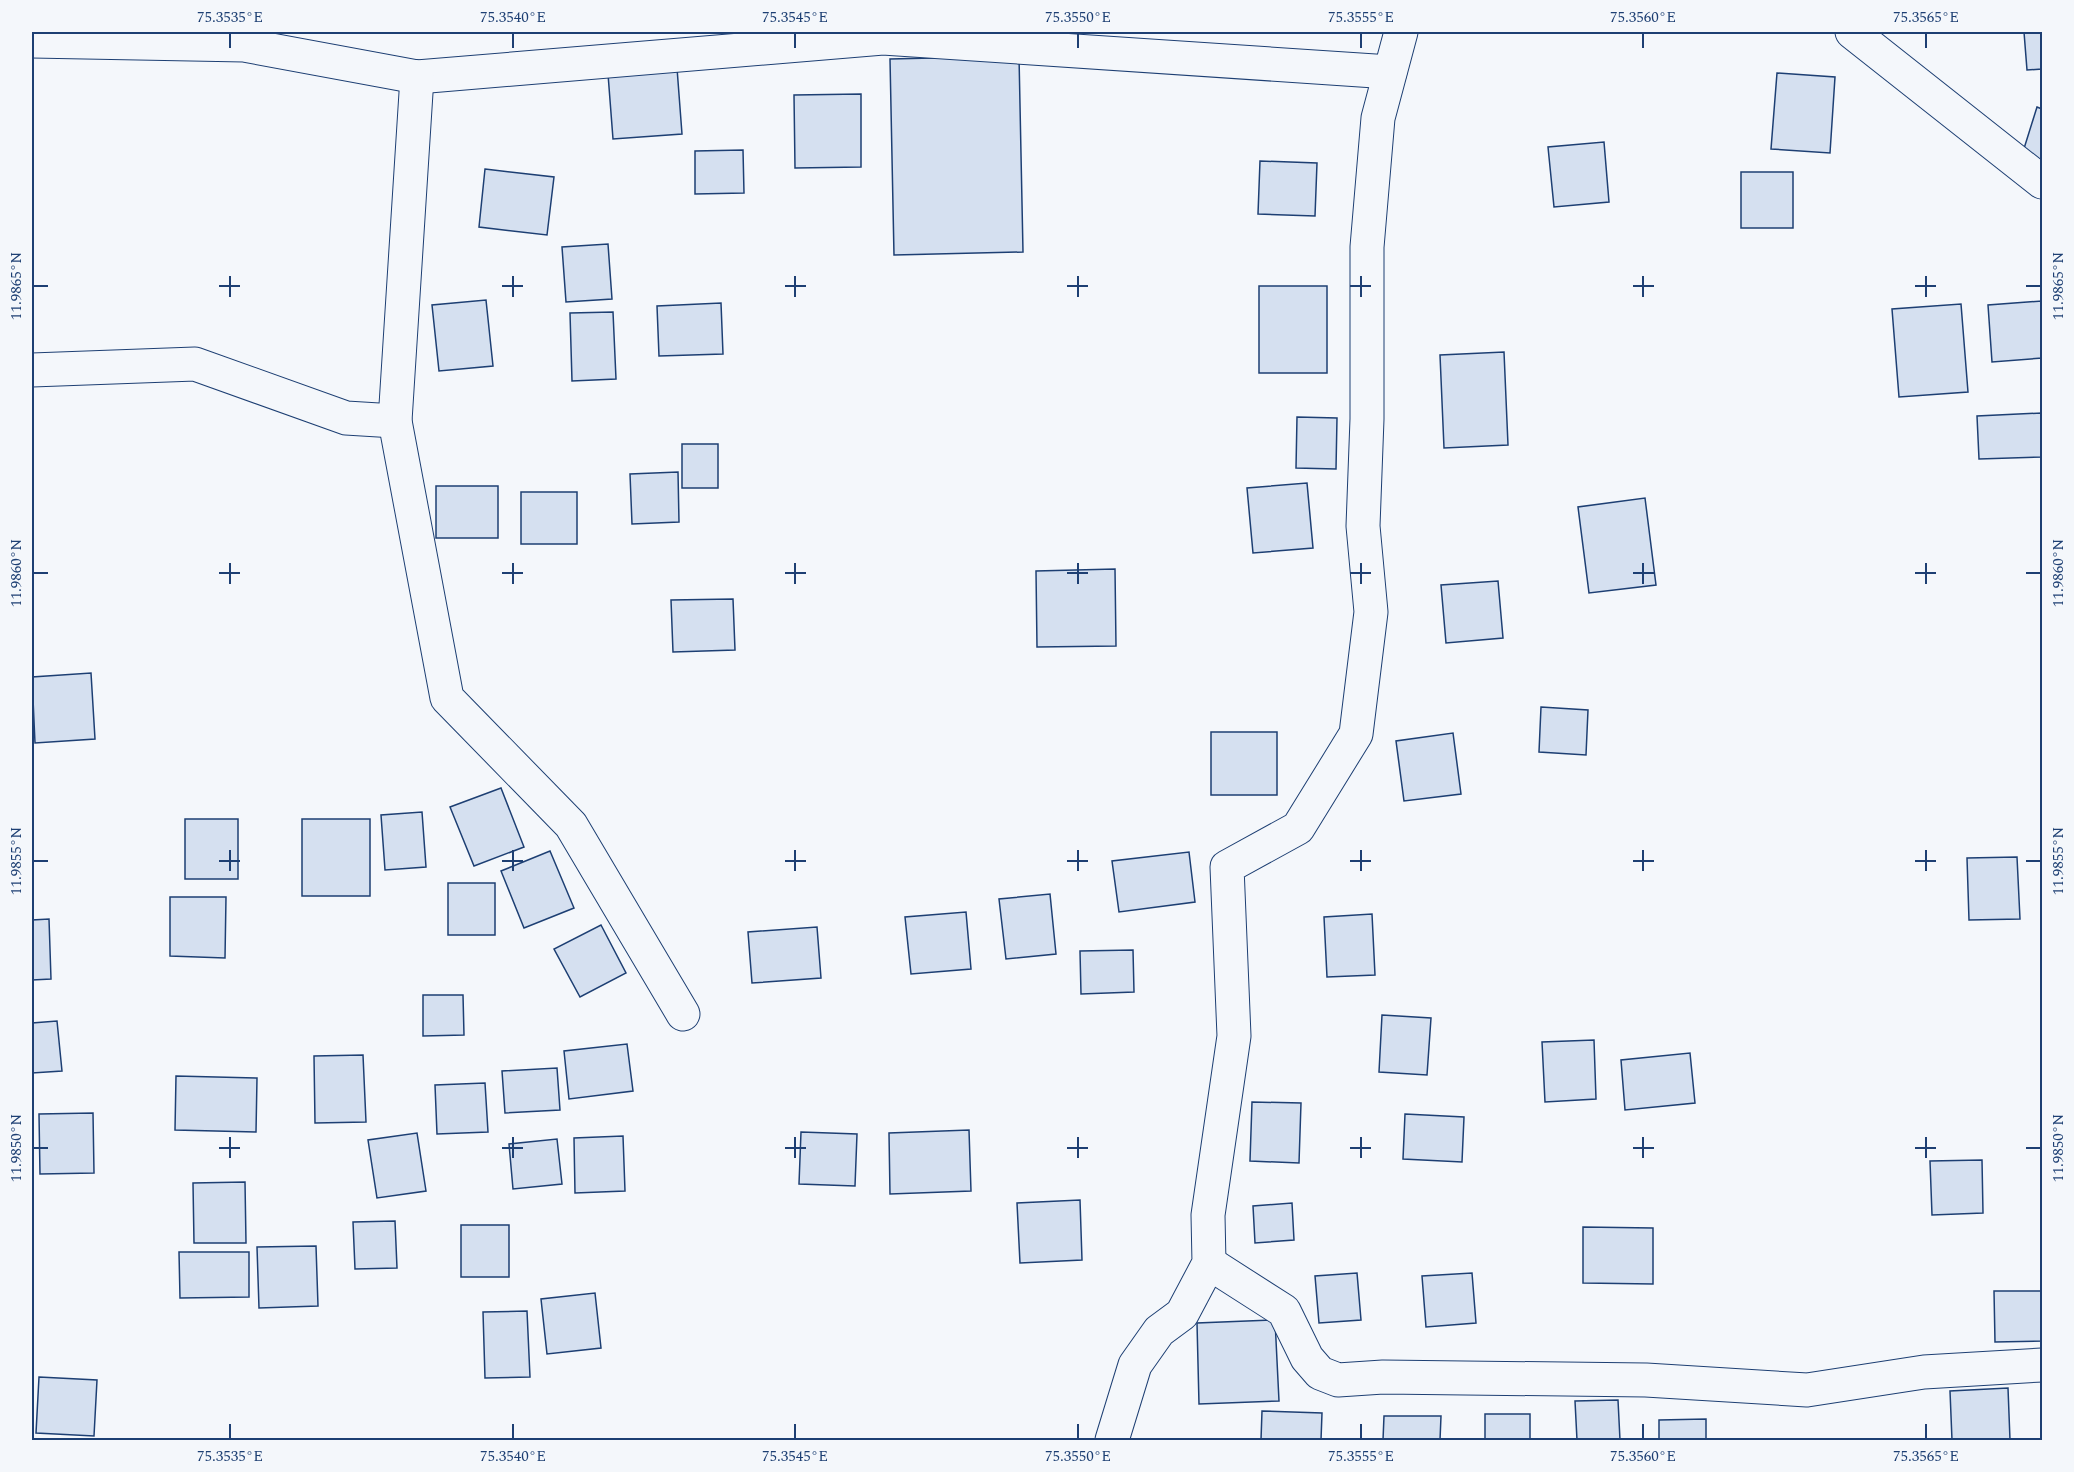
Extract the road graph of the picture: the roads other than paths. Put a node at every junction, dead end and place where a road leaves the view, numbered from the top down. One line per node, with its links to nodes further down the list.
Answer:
1 (1401, 32): 4 (street)
2 (1852, 32): 6 (street)
3 (32, 41): 5 (street)
4 (1390, 72): 5 (street); 10 (street)
5 (417, 77): 8 (street)
6 (2043, 182)
7 (32, 370): 8 (street)
8 (395, 421): 9 (street)
9 (683, 1014)
10 (1209, 1263): 11 (street); 12 (street)
11 (2043, 1365)
12 (1112, 1440)

